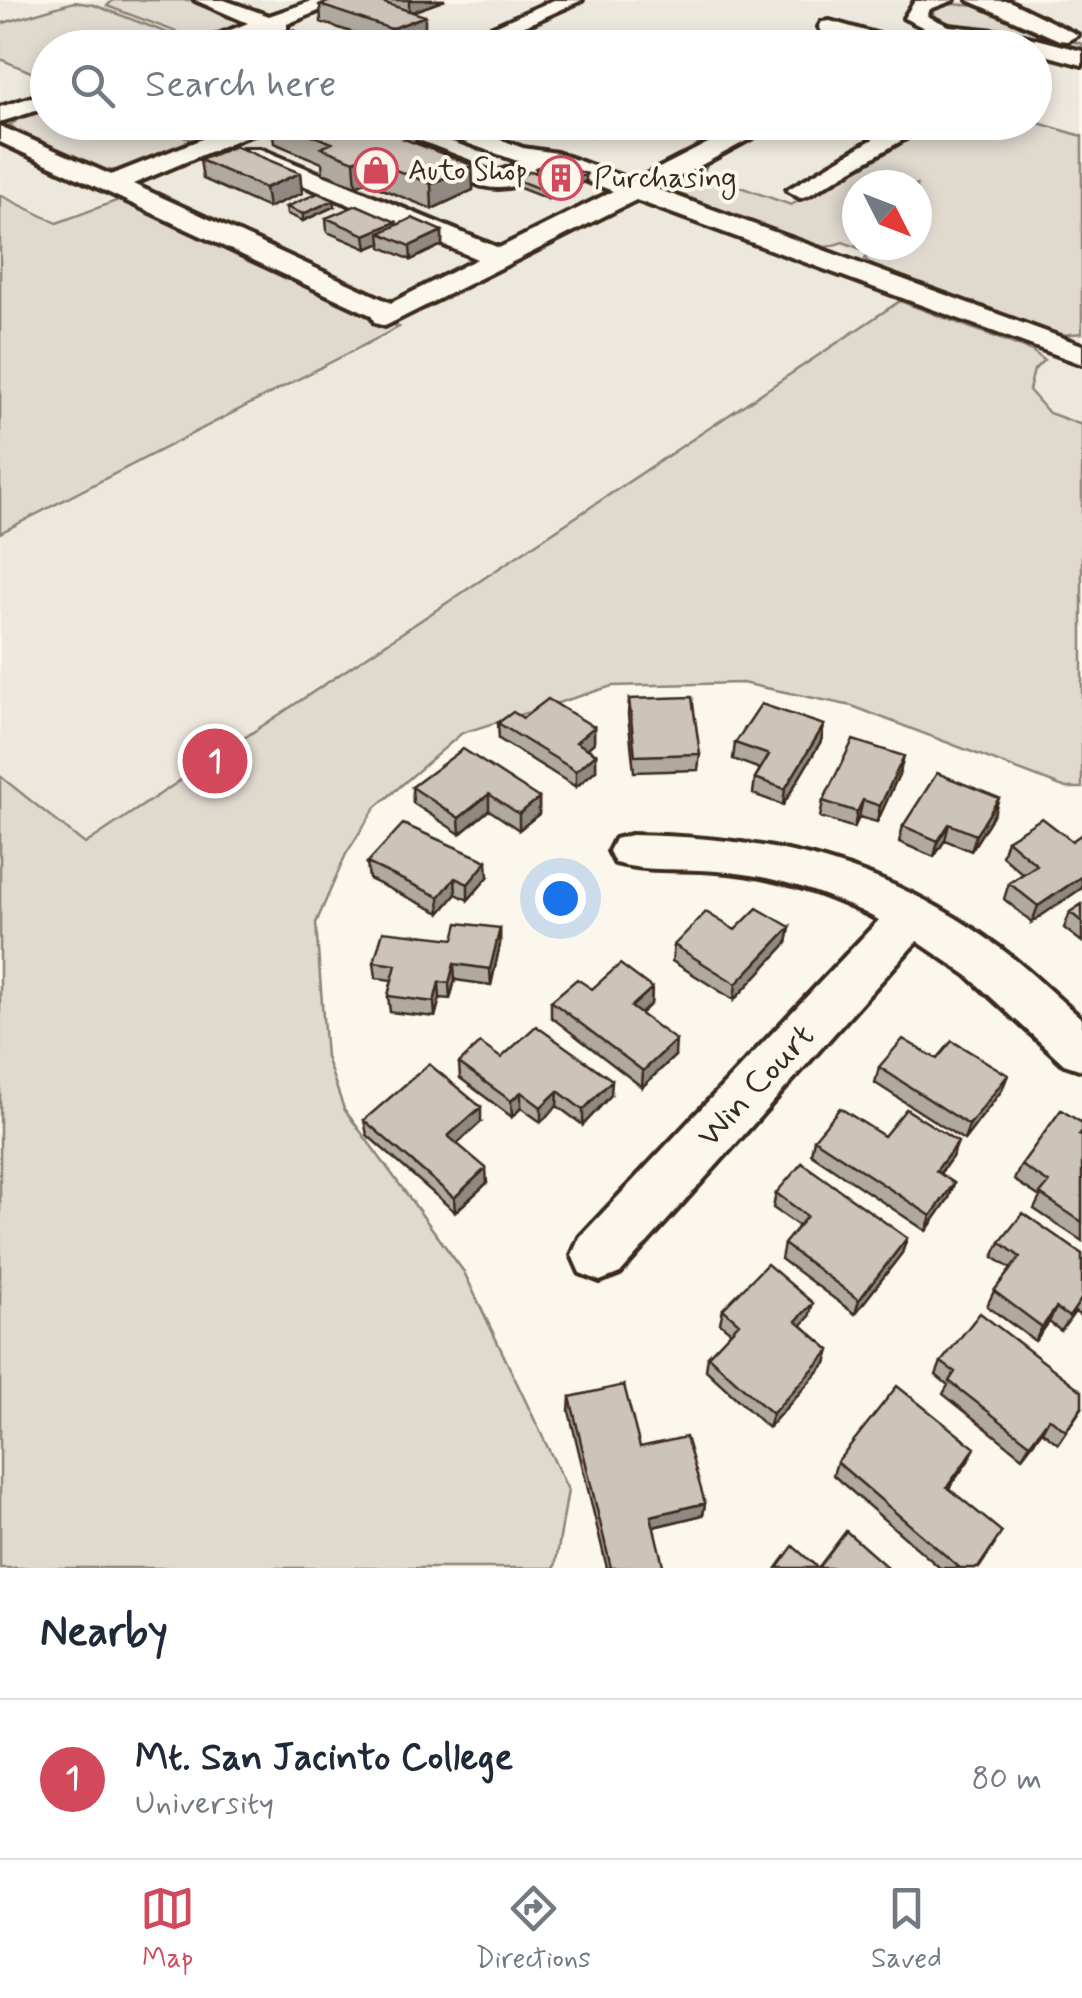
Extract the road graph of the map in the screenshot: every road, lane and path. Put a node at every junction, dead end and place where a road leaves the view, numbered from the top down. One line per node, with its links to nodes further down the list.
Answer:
1 (335, 0): 7 (street)
2 (528, 0): 6 (street)
3 (978, 0): 14 (street)
4 (213, 1): 7 (street)
5 (923, 2): 13 (street)
6 (563, 4): 11 (street)
7 (268, 23): 9 (street); 10 (street)
8 (830, 26): 12 (street)
9 (248, 30)
10 (287, 30)
11 (500, 30)
12 (843, 30)
13 (942, 30)
14 (1082, 38)
15 (1052, 50): 16 (street)
16 (1082, 58)
17 (30, 105): 18 (street)
18 (0, 116)
19 (0, 133): 27 (street)
20 (223, 140): 27 (street)
21 (385, 140): 26 (street)
22 (478, 140): 26 (street)
23 (734, 140): 28 (street)
24 (889, 140): 29 (street)
25 (251, 154): 30 (street)
26 (540, 158): 28 (street)
27 (112, 184): 30 (street)
28 (635, 190): 30 (street); 31 (street)
29 (800, 190)
30 (500, 259)
31 (1081, 354)
32 (631, 850): 33 (street)
33 (911, 916): 34 (street); 35 (street, Win Court)
34 (1082, 1049)
35 (600, 1255)

